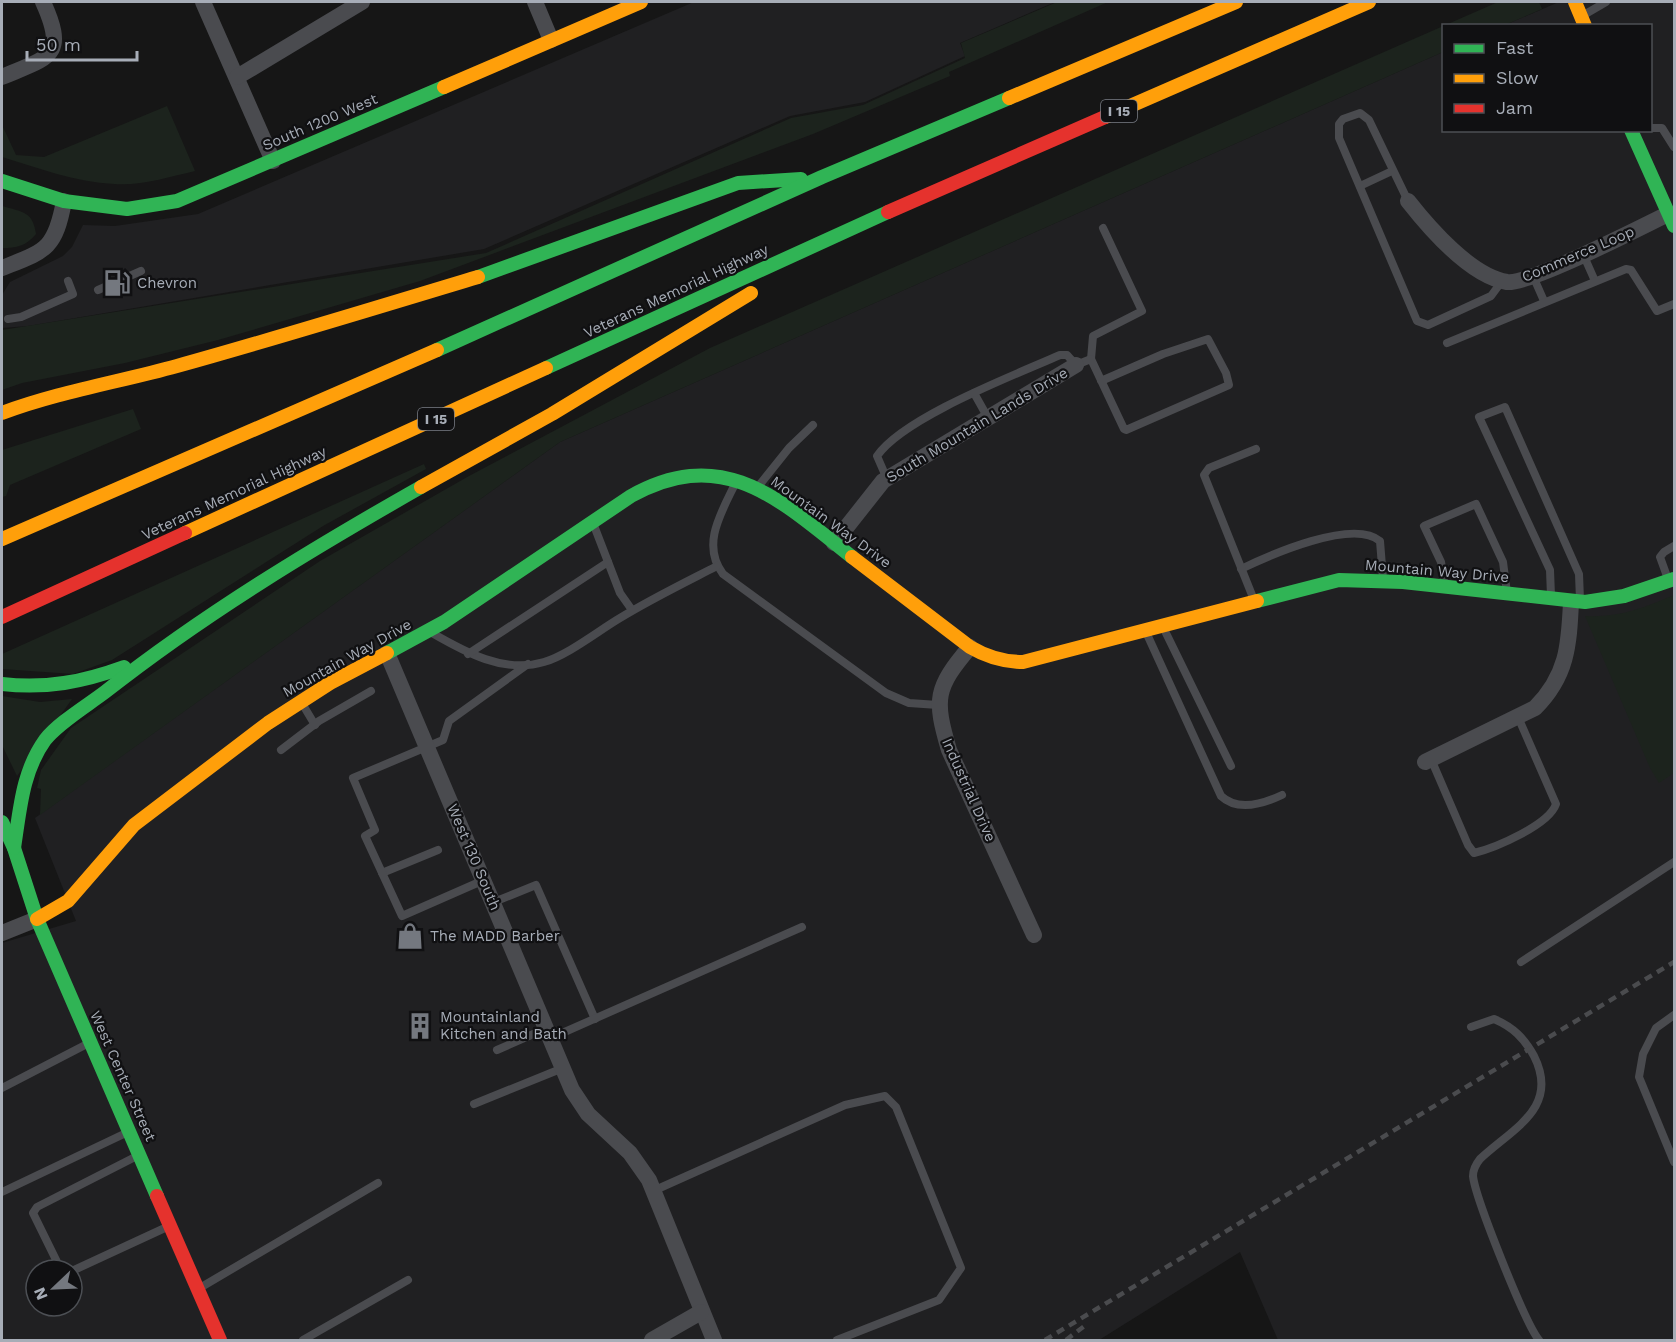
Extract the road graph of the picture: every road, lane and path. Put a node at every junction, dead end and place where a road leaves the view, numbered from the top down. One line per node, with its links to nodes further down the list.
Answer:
1 (44, 2): 12 (street)
2 (203, 2): 13 (street)
3 (362, 2): 13 (street)
4 (535, 2): 11 (street)
5 (640, 2): 11 (main road, South 1200 West)
6 (1236, 2): 19 (main road)
7 (1369, 2): 24 (main road, Veterans Memorial Highway / I 15)
8 (1575, 2): 10 (main road)
9 (1606, 2): 10 (lane)
10 (1583, 21)
11 (551, 40): 17 (main road, South 1200 West)
12 (2, 77)
13 (237, 77): 17 (street)
14 (1652, 128): 16 (lane)
15 (1637, 132): 25 (main road)
16 (1674, 147)
17 (273, 161): 22 (main road, South 1200 West)
18 (1392, 171): 21 (lane); 21 (lane); 23 (lane)
19 (822, 177): 42 (main road); 52 (main road)
20 (2, 181): 22 (main road, South 1200 West)
21 (1360, 186): 31 (lane)
22 (64, 201): 28 (street)
23 (1408, 201): 31 (street, Commerce Loop)
24 (870, 220): 66 (main road, Veterans Memorial Highway / I 15); 73 (main road)
25 (1671, 220): 27 (street, Commerce Loop)
26 (1103, 228): 39 (lane)
27 (1583, 254): 30 (street, Commerce Loop); 33 (lane)
28 (2, 268)
29 (141, 271): 34 (lane)
30 (1533, 276): 31 (street, Commerce Loop); 35 (lane)
31 (1502, 280)
32 (68, 281): 37 (lane)
33 (1594, 281): 35 (lane); 36 (lane)
34 (98, 290)
35 (1544, 301): 38 (lane)
36 (1674, 304)
37 (8, 319)
38 (1447, 343)
39 (1083, 362): 40 (lane); 41 (lane); 44 (street, South Mountain Lands Drive)
40 (1101, 381): 40 (lane)
41 (974, 393): 44 (lane); 48 (lane)
42 (37, 400): 43 (main road); 45 (main road)
43 (2, 413)
44 (988, 418): 48 (street, South Mountain Lands Drive)
45 (2, 425)
46 (813, 425): 50 (lane)
47 (1256, 449): 57 (lane)
48 (887, 479): 53 (street, South Mountain Lands Drive)
49 (737, 481): 50 (main road, Mountain Way Drive); 51 (main road, Mountain Way Drive); 56 (lane)
50 (756, 489): 53 (main road, Mountain Way Drive)
51 (592, 521): 55 (lane); 69 (main road, Mountain Way Drive)
52 (2, 539)
53 (834, 543): 70 (main road, Mountain Way Drive)
54 (1674, 546): 59 (lane)
55 (608, 562): 65 (lane); 72 (lane)
56 (717, 566): 65 (lane); 78 (lane)
57 (1241, 569): 58 (lane); 63 (lane)
58 (1384, 580): 60 (main road, Mountain Way Drive); 63 (main road, Mountain Way Drive)
59 (1672, 580): 64 (main road, Mountain Way Drive)
60 (1445, 586): 61 (main road, Mountain Way Drive); 61 (lane)
61 (1508, 594): 62 (main road, Mountain Way Drive)
62 (1551, 600): 64 (main road, Mountain Way Drive); 64 (lane)
63 (1254, 601): 67 (main road, Mountain Way Drive)
64 (1576, 602): 79 (street)
65 (632, 610): 74 (lane)
66 (2, 617)
67 (1162, 625): 68 (main road, Mountain Way Drive); 84 (lane)
68 (1145, 629): 70 (main road, Mountain Way Drive); 85 (lane)
69 (429, 631): 71 (main road, Mountain Way Drive); 72 (lane)
70 (970, 647): 78 (street)
71 (387, 653): 77 (main road, Mountain Way Drive); 81 (street, West 130 South)
72 (468, 654): 74 (lane)
73 (149, 657): 75 (main road); 88 (main road)
74 (528, 664): 81 (lane)
75 (2, 684)
76 (371, 691): 80 (lane)
77 (301, 701): 80 (lane); 94 (main road, Mountain Way Drive)
78 (938, 705): 97 (street, Industrial Drive)
79 (1518, 717): 83 (street); 83 (lane)
80 (315, 725): 82 (lane)
81 (428, 748): 91 (lane); 92 (street, West 130 South)
82 (281, 750)
83 (1428, 761)
84 (1231, 766)
85 (1282, 795)
86 (2, 822): 88 (main road, West Center Street)
87 (2, 838): 88 (main road)
88 (14, 848): 94 (main road, West Center Street)
89 (438, 850): 91 (lane)
90 (1674, 862): 98 (lane)
91 (382, 873): 92 (lane)
92 (484, 879): 93 (street, West 130 South)
93 (494, 902): 100 (lane); 102 (street, West 130 South)
94 (37, 919): 96 (street); 103 (main road, West Center Street)
95 (802, 927): 100 (lane)
96 (2, 933)
97 (1034, 935)
98 (1521, 962)
99 (1674, 1015): 110 (lane)
100 (595, 1019): 102 (lane)
101 (1471, 1027): 125 (lane)
102 (549, 1033): 104 (lane); 105 (street, West 130 South)
103 (91, 1043): 106 (lane); 108 (main road, West Center Street)
104 (497, 1050)
105 (563, 1068): 107 (lane); 112 (street, West 130 South)
106 (2, 1088)
107 (474, 1104)
108 (129, 1131): 109 (main road, West Center Street); 113 (lane)
109 (140, 1155): 114 (main road, West Center Street); 115 (lane)
110 (1674, 1162)
111 (378, 1183): 118 (lane)
112 (653, 1191): 119 (street, West 130 South); 124 (lane)
113 (2, 1192)
114 (170, 1225): 116 (lane); 118 (main road, West Center Street)
115 (55, 1258)
116 (84, 1265)
117 (408, 1280): 121 (lane)
118 (198, 1289): 120 (main road, West Center Street)
119 (701, 1312): 122 (street); 123 (street, West 130 South)
120 (220, 1341)
121 (303, 1341)
122 (652, 1341)
123 (714, 1341)
124 (837, 1341)
125 (1539, 1341)

